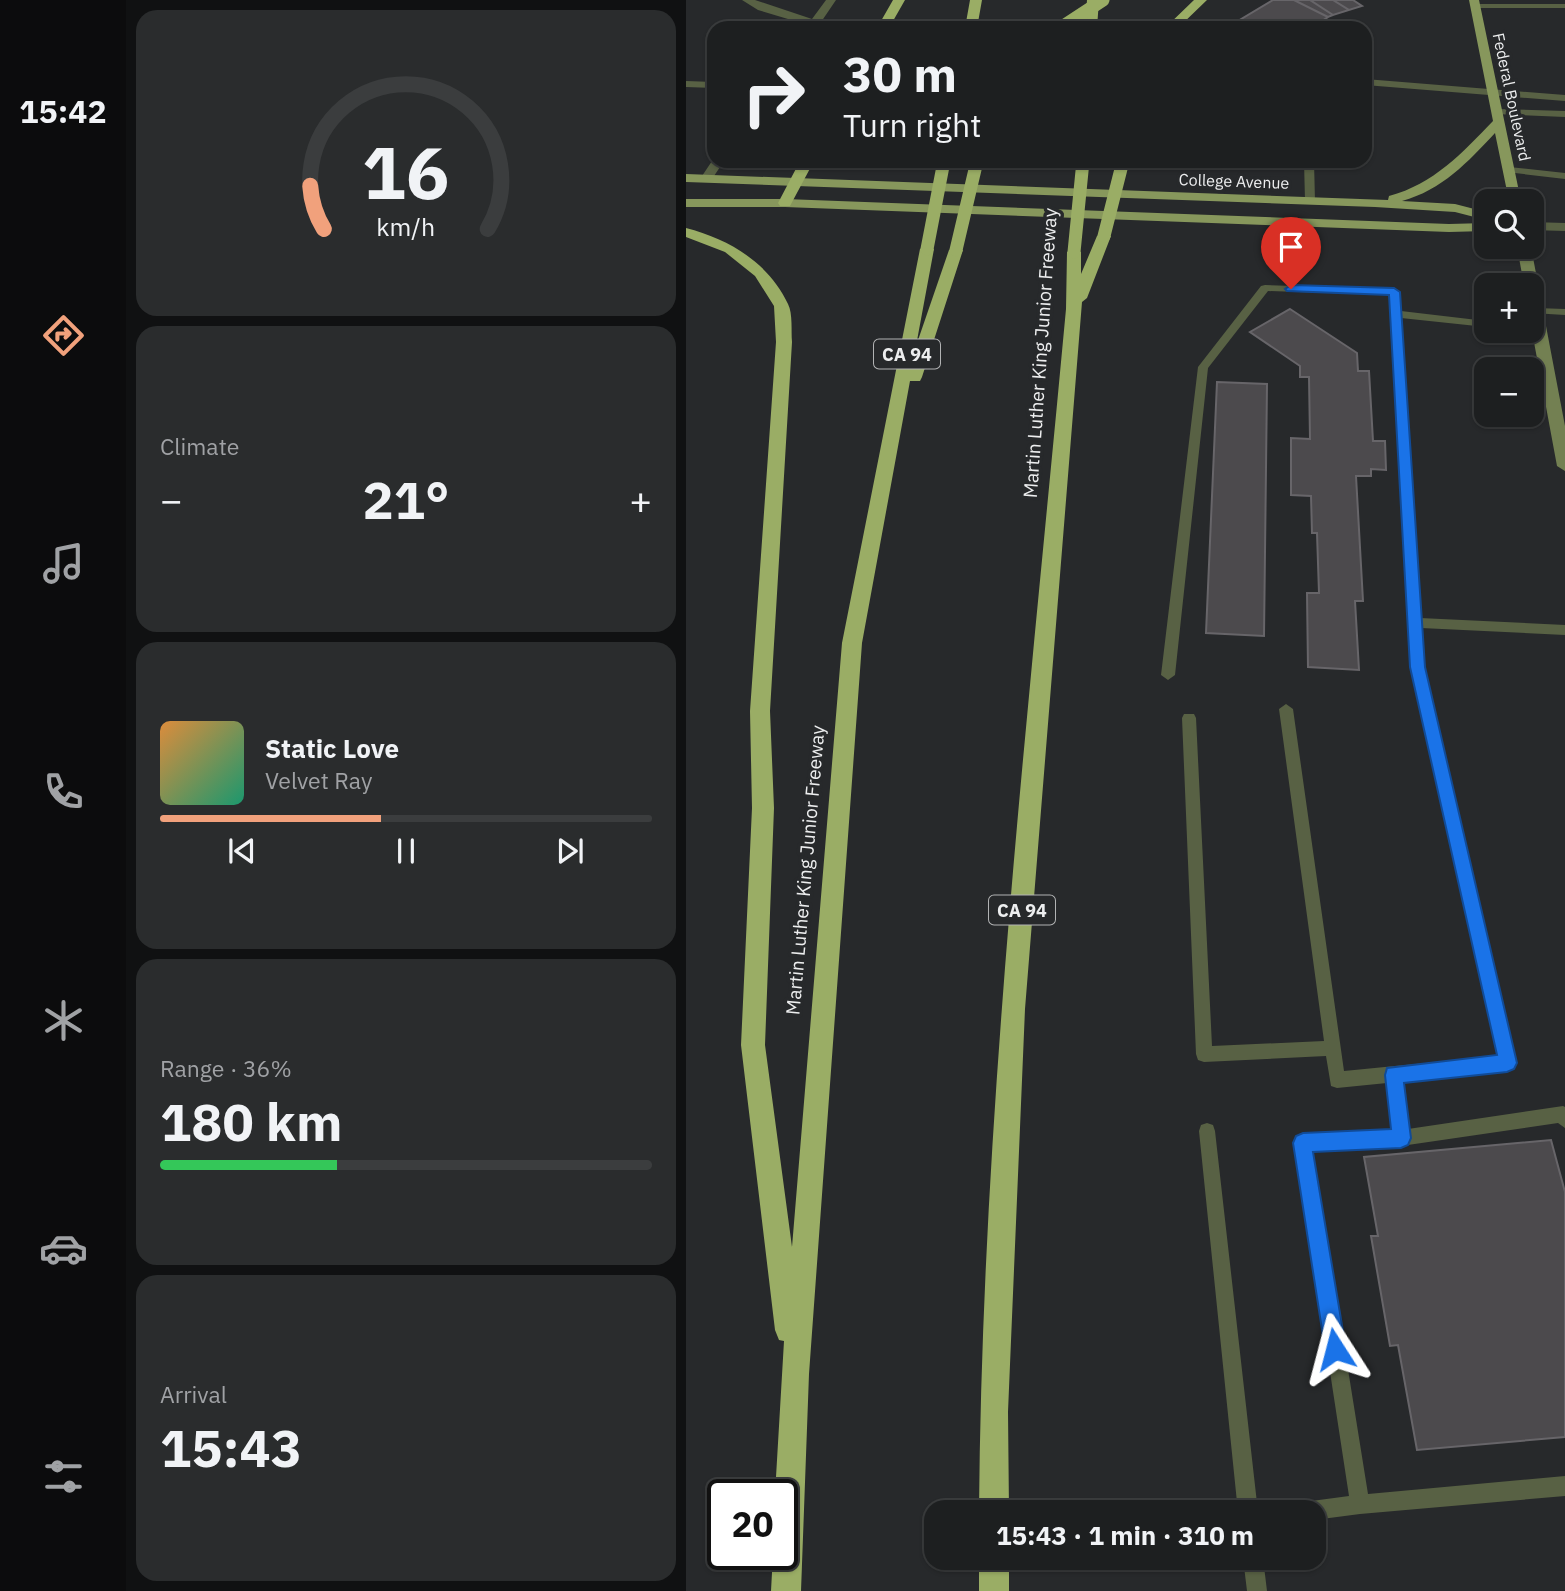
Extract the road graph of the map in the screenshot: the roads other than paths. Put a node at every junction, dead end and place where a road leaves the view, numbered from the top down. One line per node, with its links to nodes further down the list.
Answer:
1 (747, 0): 10 (street)
2 (831, 0): 11 (street)
3 (900, 0): 12 (highway)
4 (976, 0): 13 (highway)
5 (1093, 0): 15 (highway)
6 (1103, 0): 14 (highway, bridge)
7 (1201, 2): 16 (highway)
8 (1475, 3): 9 (lane); 20 (main road, Federal Boulevard)
9 (1565, 6)
10 (801, 21)
11 (816, 21)
12 (887, 21)
13 (972, 21)
14 (1072, 21)
15 (1092, 21)
16 (1179, 21)
17 (1372, 83): 20 (lane)
18 (686, 84): 19 (street)
19 (707, 85)
20 (1492, 93): 21 (lane); 23 (main road, Federal Boulevard)
21 (1565, 98)
22 (1565, 114): 23 (lane)
23 (1498, 117): 31 (main road, Federal Boulevard); 40 (main road)
24 (713, 168): 34 (street)
25 (803, 168): 35 (highway)
26 (943, 168): 54 (highway, Martin Luther King Junior Freeway / CA 94, bridge)
27 (974, 168): 54 (highway, bridge)
28 (1082, 168): 46 (highway, Martin Luther King Junior Freeway / CA 94, bridge)
29 (1121, 168): 46 (highway, bridge)
30 (1309, 168): 37 (lane)
31 (1509, 170): 32 (lane); 36 (main road, Federal Boulevard)
32 (1565, 176)
33 (686, 178): 34 (main road, College Avenue)
34 (706, 179): 35 (main road, College Avenue)
35 (794, 183): 37 (main road, College Avenue); 39 (highway)
36 (1513, 189)
37 (1310, 201): 40 (main road, College Avenue)
38 (686, 203): 39 (main road, College Avenue)
39 (785, 203): 43 (main road, College Avenue)
40 (1376, 203): 41 (main road, College Avenue)
41 (1474, 213)
42 (1544, 226): 44 (street)
43 (1474, 227)
44 (1565, 227)
45 (686, 232): 65 (highway)
46 (1074, 309): 67 (highway, Martin Luther King Junior Freeway / CA 94)
47 (1544, 311): 48 (lane)
48 (1565, 312)
49 (1396, 314): 50 (lane); 55 (lane); 57 (lane)
50 (1474, 323)
51 (1540, 343): 52 (main road)
52 (1558, 398): 53 (main road)
53 (1564, 456)
54 (887, 460): 65 (highway, Martin Luther King Junior Freeway / CA 94)
55 (1414, 623): 56 (lane); 61 (lane)
56 (1565, 630)
57 (1168, 675)
58 (1286, 709): 60 (lane)
59 (1189, 718): 60 (lane)
60 (1332, 1048): 61 (lane)
61 (1394, 1075): 64 (lane)
62 (1565, 1120): 64 (lane)
63 (1207, 1130): 68 (lane)
64 (1401, 1138): 69 (lane)
65 (795, 1374): 73 (highway, Martin Luther King Junior Freeway / CA 94)
66 (1565, 1486): 69 (lane)
67 (994, 1500)
68 (1247, 1500)
69 (1360, 1504): 70 (lane)
70 (1326, 1509)
71 (994, 1570): 74 (highway)
72 (1254, 1570): 75 (lane)
73 (786, 1591)
74 (995, 1591)
75 (1257, 1591)

